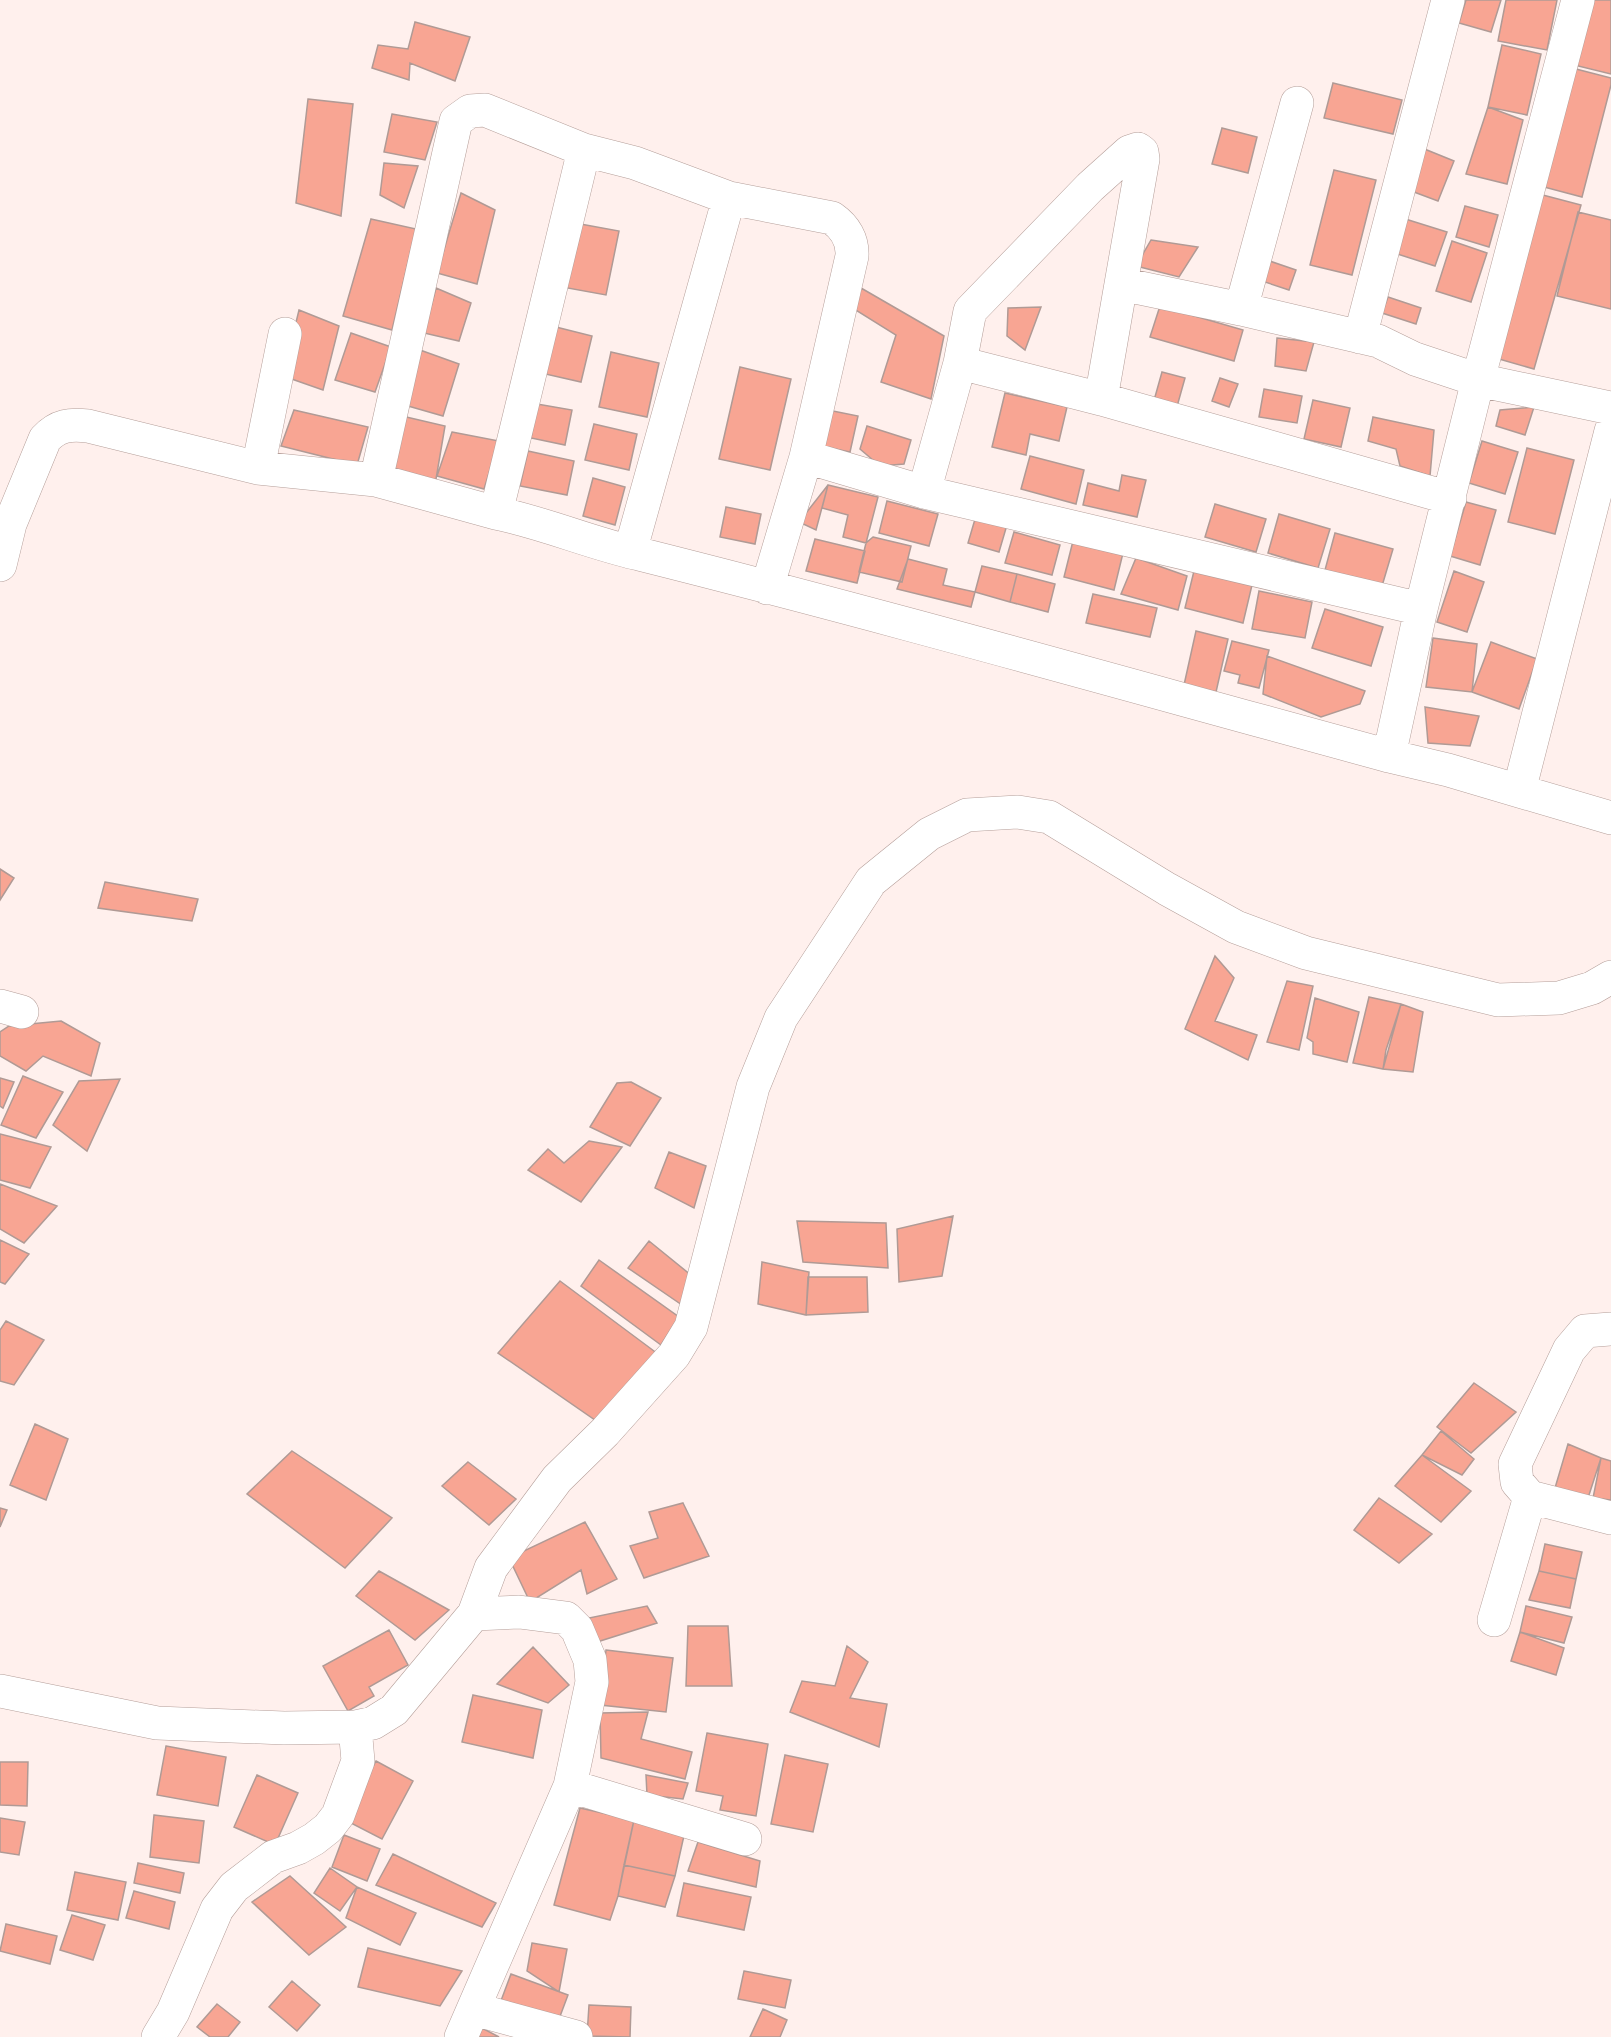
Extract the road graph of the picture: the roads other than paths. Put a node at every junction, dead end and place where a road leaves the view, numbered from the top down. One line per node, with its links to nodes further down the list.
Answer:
1 (1578, 0): 11 (street)
2 (1439, 6): 9 (street)
3 (1297, 103): 7 (street)
4 (584, 150): 5 (street); 17 (street); 20 (street)
5 (729, 198): 15 (street); 21 (street)
6 (1121, 284): 7 (street); 10 (street); 12 (street)
7 (1241, 309): 9 (street)
8 (285, 334): 16 (street)
9 (1360, 337): 11 (street)
10 (960, 363): 12 (street); 18 (street)
11 (1478, 380): 13 (street); 19 (street)
12 (1101, 399): 19 (street)
13 (1611, 408)
14 (1611, 431): 26 (street)
15 (806, 457): 18 (street); 23 (street)
16 (258, 468): 17 (street); 22 (street)
17 (376, 480): 20 (street)
18 (924, 492): 24 (street)
19 (1450, 498): 24 (street)
20 (496, 513): 21 (street)
21 (630, 552): 23 (street)
22 (0, 565)
23 (766, 588): 25 (street)
24 (1422, 609): 25 (street)
25 (1389, 756): 26 (street)
26 (1519, 791): 27 (street)
27 (1611, 818)
28 (1611, 977): 32 (street)
29 (1611, 1329): 30 (street)
30 (1530, 1497): 31 (street); 33 (street)
31 (1611, 1518)
32 (474, 1614): 35 (street); 36 (street)
33 (1494, 1620)
34 (0, 1691): 35 (street)
35 (355, 1727): 39 (street)
36 (570, 1786): 37 (street); 38 (street)
37 (745, 1839)
38 (468, 2023): 40 (street)
39 (158, 2037)
40 (576, 2037)

